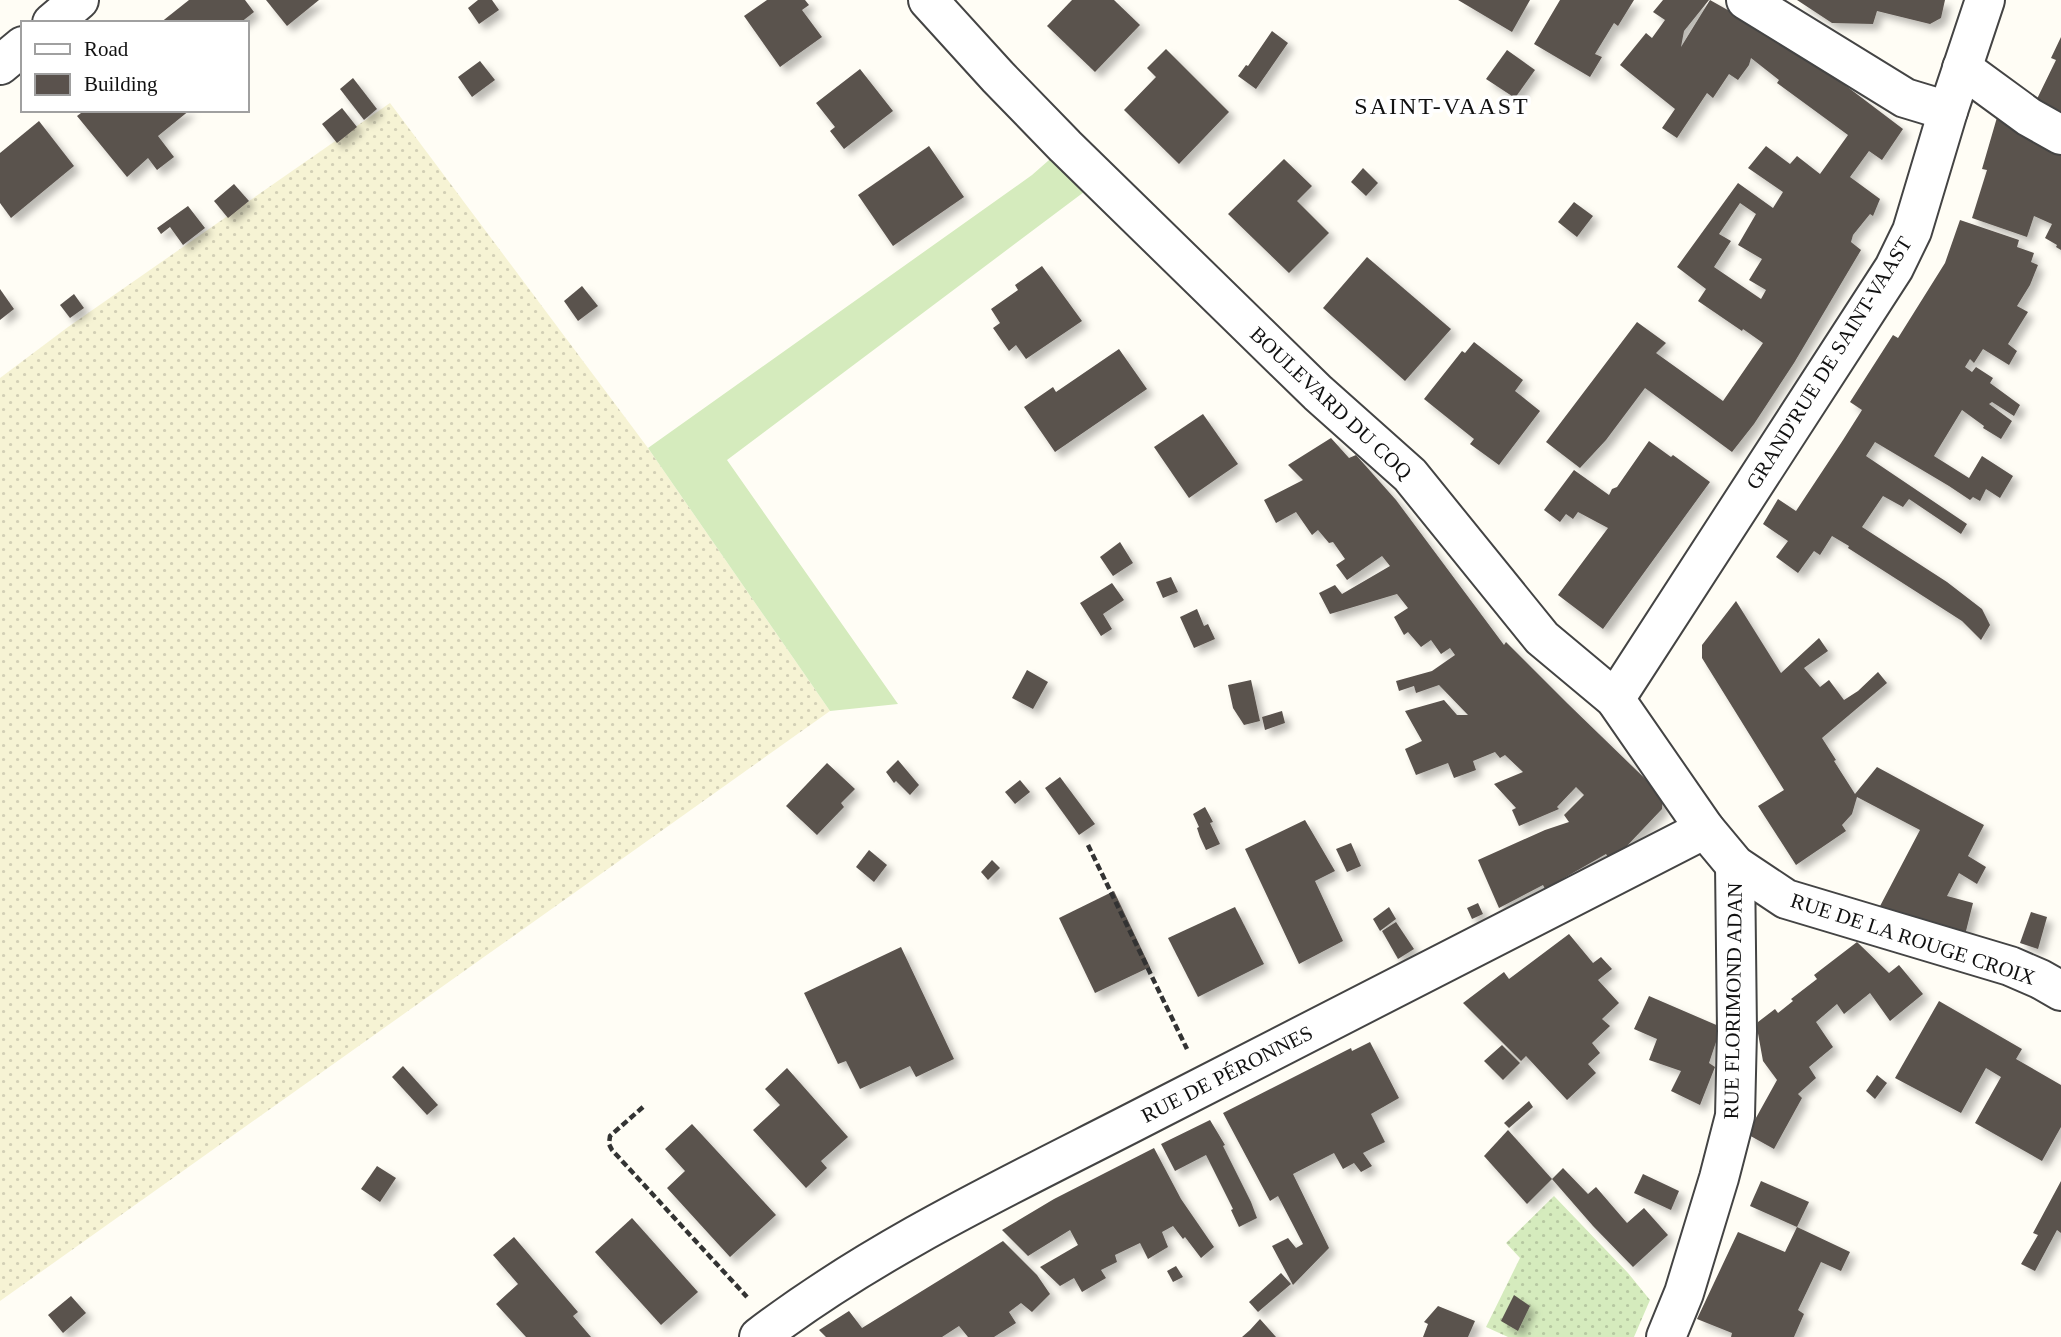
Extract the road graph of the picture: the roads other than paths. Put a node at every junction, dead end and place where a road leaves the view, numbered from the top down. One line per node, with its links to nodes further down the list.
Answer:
1 (79, 0): 5 (street)
2 (928, 0): 11 (street, BOULEVARD DU COQ)
3 (1746, 0): 9 (street)
4 (1985, 0): 8 (street, GRAND'RUE DE SAINT-VAAST)
5 (54, 21)
6 (21, 48): 7 (street)
7 (0, 65)
8 (1962, 68): 9 (street, GRAND'RUE DE SAINT-VAAST); 10 (street)
9 (1948, 111): 11 (street, GRAND'RUE DE SAINT-VAAST)
10 (2061, 135)
11 (1615, 699): 12 (street, BOULEVARD DU COQ)
12 (1705, 829): 13 (street, RUE DE LA ROUGE CROIX); 15 (street, RUE DE PÉRONNES)
13 (1735, 865): 14 (street, RUE DE LA ROUGE CROIX); 16 (street, RUE FLORIMOND ADAN)
14 (2061, 991)
15 (767, 1331)
16 (1666, 1337)

